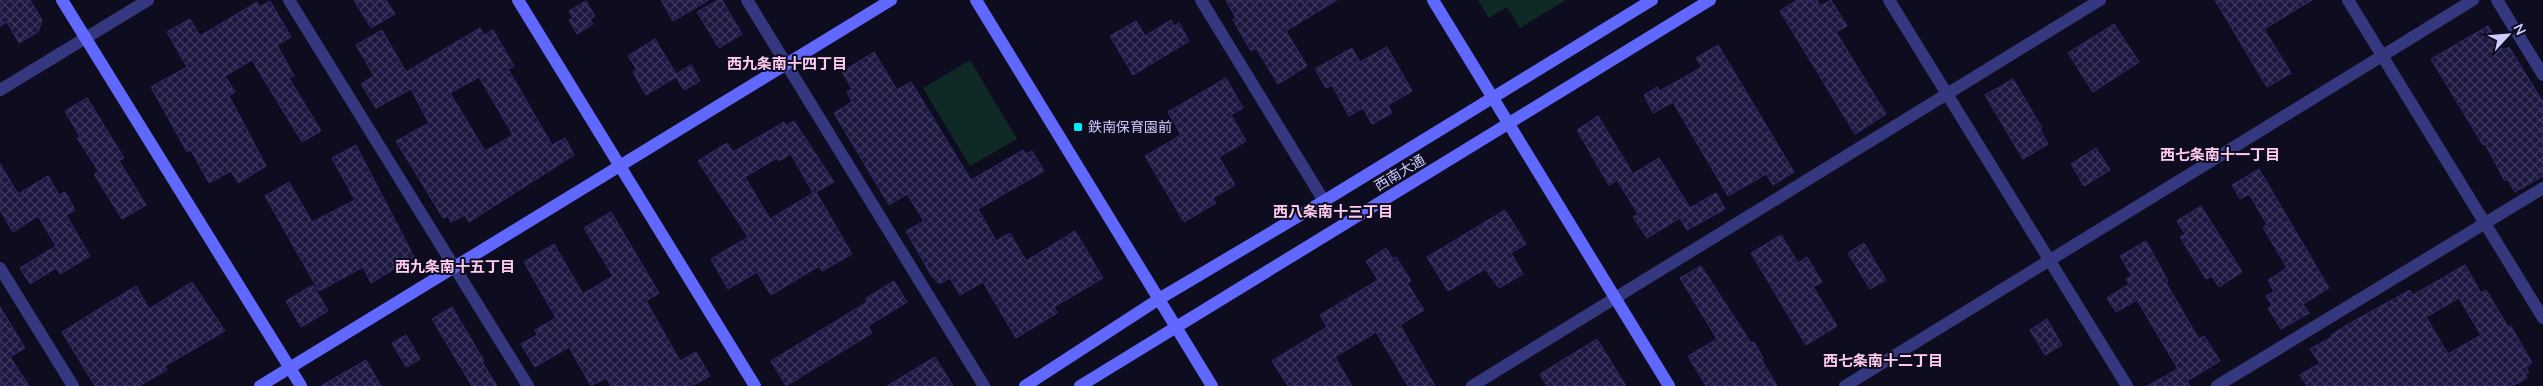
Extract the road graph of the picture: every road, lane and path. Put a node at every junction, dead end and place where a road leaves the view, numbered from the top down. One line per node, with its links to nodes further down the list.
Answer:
1 (62, 0): 17 (street)
2 (148, 0): 17 (street)
3 (290, 0): 31 (street)
4 (518, 0): 25 (street)
5 (747, 0): 19 (street)
6 (891, 0): 19 (street)
7 (976, 0): 33 (street)
8 (1201, 0): 27 (street)
9 (1433, 0): 23 (street)
10 (1652, 0): 23 (street, 西南大通)
11 (1710, 0): 24 (street, 西南大通)
12 (1889, 0): 22 (street)
13 (2100, 0): 22 (street)
14 (2348, 0): 18 (street)
15 (2473, 0): 18 (street)
16 (2497, 0): 20 (street)
17 (85, 39): 21 (street); 36 (street)
18 (2382, 56): 28 (street); 29 (street)
19 (786, 63): 25 (street); 42 (street)
20 (2543, 74)
21 (0, 90)
22 (1946, 95): 29 (street); 32 (street)
23 (1493, 97): 24 (street); 27 (street, 西南大通)
24 (1509, 124): 32 (street); 35 (street, 西南大通)
25 (620, 166): 31 (street); 41 (street)
26 (2543, 188): 28 (street)
27 (1324, 202): 33 (street, 西南大通)
28 (2483, 223): 34 (street); 50 (street)
29 (2050, 258): 48 (street); 49 (street)
30 (0, 268): 37 (street)
31 (453, 268): 36 (street); 40 (street)
32 (1615, 298): 46 (street); 47 (street)
33 (1159, 299): 35 (street); 43 (street, 西南大通)
34 (2543, 318)
35 (1176, 327): 44 (street, 西南大通); 45 (street)
36 (290, 368): 38 (street); 39 (street)
37 (73, 386)
38 (260, 386)
39 (301, 386)
40 (528, 386)
41 (755, 386)
42 (984, 386)
43 (1026, 386)
44 (1080, 386)
45 (1212, 386)
46 (1472, 386)
47 (1669, 386)
48 (1845, 386)
49 (2127, 386)
50 (2217, 386)

